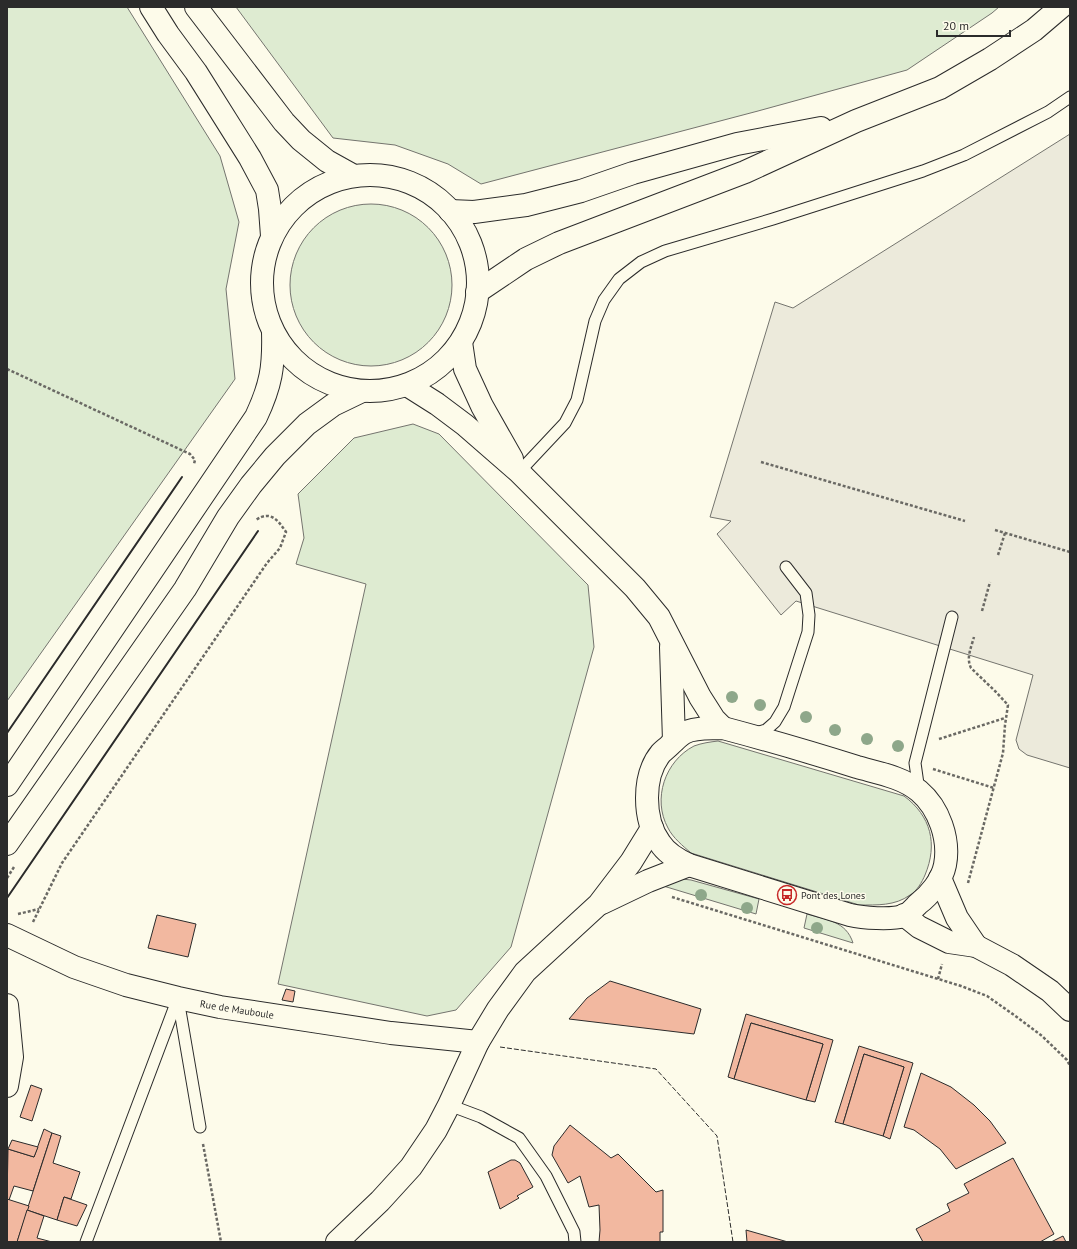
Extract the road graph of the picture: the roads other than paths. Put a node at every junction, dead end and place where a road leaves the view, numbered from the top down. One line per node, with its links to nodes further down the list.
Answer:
1 (151, 7): 8 (main road)
2 (196, 7): 6 (main road)
3 (1061, 7): 5 (main road)
4 (1070, 97): 14 (lane)
5 (856, 121): 7 (main road); 9 (main road)
6 (354, 176): 7 (main road); 8 (main road)
7 (450, 211): 9 (main road)
8 (272, 236): 10 (main road)
9 (477, 292): 11 (main road)
10 (273, 332): 13 (main road); 21 (main road)
11 (461, 342): 12 (main road); 14 (main road)
12 (408, 385): 13 (main road); 14 (main road)
13 (362, 391): 24 (main road)
14 (519, 472): 17 (main road)
15 (786, 567): 19 (lane)
16 (952, 617): 22 (lane)
17 (671, 640): 18 (main road); 20 (main road)
18 (723, 728): 19 (main road); 20 (main road)
19 (749, 735): 22 (main road)
20 (674, 741): 23 (main road)
21 (7, 785)
22 (920, 791): 26 (main road)
23 (652, 828): 25 (main road); 27 (main road)
24 (7, 844)
25 (689, 865): 27 (main road); 28 (main road)
26 (940, 878): 28 (main road); 30 (main road)
27 (599, 904): 34 (main road)
28 (904, 916): 30 (main road)
29 (12, 940): 31 (main road, Rue de Mauboule)
30 (976, 946): 33 (main road)
31 (178, 998): 34 (main road, Rue de Mauboule); 37 (lane); 38 (lane)
32 (7, 1005): 35 (main road)
33 (1070, 1010)
34 (478, 1042): 36 (main road)
35 (7, 1086)
36 (449, 1106): 39 (main road); 40 (lane)
37 (200, 1127)
38 (86, 1242)
39 (337, 1242)
40 (575, 1242)

